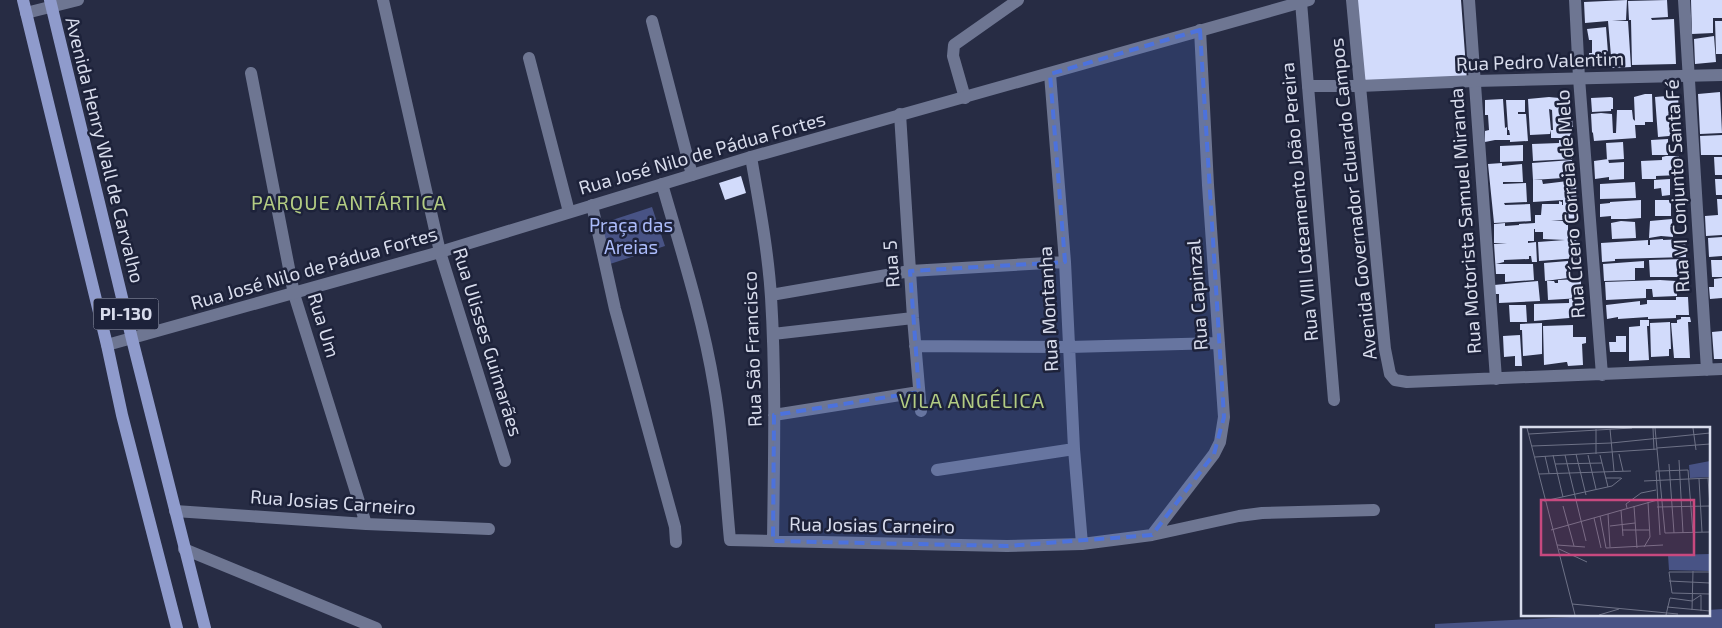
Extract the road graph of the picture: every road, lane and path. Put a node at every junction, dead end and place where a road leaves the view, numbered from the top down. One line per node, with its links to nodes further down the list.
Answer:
1 (78, 0): 9 (street)
2 (383, 0): 29 (street, Rua Ulisses Guimarães)
3 (1018, 0): 22 (street)
4 (1352, 0): 21 (street, Avenida Governador Eduardo Campos)
5 (1469, 0): 19 (street, Rua Motorista Samuel Miranda)
6 (1575, 0): 18 (street, Rua Cícero Correia de Melo)
7 (1684, 0): 17 (street, Rua VI Conjunto Santa Fé)
8 (1303, 1): 12 (street, Rua José Nilo de Pádua Fortes); 20 (street, Rua VIII Loteamento João Pereira)
9 (51, 3): 10 (street); 36 (main road, Avenida Henry Wall de Carvalho / PI-130)
10 (24, 6): 38 (main road, PI-130)
11 (652, 21): 25 (street)
12 (1200, 30): 15 (street, Rua José Nilo de Pádua Fortes); 37 (street, Rua Capinzal)
13 (529, 58): 28 (street)
14 (250, 73): 32 (street, Rua Um)
15 (1050, 74): 22 (street, Rua José Nilo de Pádua Fortes); 30 (street, Rua Montanha)
16 (1722, 74): 17 (street, Rua Pedro Valentim)
17 (1689, 75): 18 (street, Rua Pedro Valentim); 42 (street, Rua VI Conjunto Santa Fé)
18 (1579, 78): 19 (street, Rua Pedro Valentim); 43 (street, Rua Cícero Correia de Melo)
19 (1474, 81): 21 (street, Rua Pedro Valentim); 44 (street, Rua Motorista Samuel Miranda)
20 (1308, 86): 21 (street, Rua Pedro Valentim); 46 (street, Rua VIII Loteamento João Pereira)
21 (1360, 86): 44 (street, Avenida Governador Eduardo Campos)
22 (965, 98): 23 (street, Rua José Nilo de Pádua Fortes)
23 (900, 114): 24 (street, Rua José Nilo de Pádua Fortes); 31 (street, Rua 5)
24 (751, 157): 25 (street, Rua José Nilo de Pádua Fortes); 33 (street, Rua São Francisco)
25 (692, 175): 26 (street, Rua José Nilo de Pádua Fortes)
26 (662, 184): 27 (street, Rua José Nilo de Pádua Fortes); 57 (street, Rua Josias Carneiro)
27 (592, 205): 28 (street, Rua José Nilo de Pádua Fortes); 58 (street)
28 (568, 212): 29 (street, Rua José Nilo de Pádua Fortes)
29 (440, 252): 32 (street, Rua José Nilo de Pádua Fortes); 50 (street, Rua Ulisses Guimarães)
30 (1065, 262): 31 (street); 40 (street, Rua Montanha)
31 (910, 271): 33 (street); 34 (street, Rua 5)
32 (294, 294): 36 (street, Rua José Nilo de Pádua Fortes); 54 (street, Rua Um)
33 (771, 295): 35 (street, Rua São Francisco)
34 (913, 318): 35 (street); 39 (street, Rua 5)
35 (772, 334): 48 (street, Rua São Francisco)
36 (132, 339): 38 (street, Rua José Nilo de Pádua Fortes); 53 (main road, Avenida Henry Wall de Carvalho / PI-130)
37 (1220, 343): 40 (street); 56 (street, Rua Capinzal)
38 (107, 346): 61 (main road, PI-130)
39 (915, 346): 40 (street); 45 (street, Rua 5)
40 (1069, 347): 49 (street, Rua Montanha)
41 (1722, 369): 42 (street)
42 (1706, 370): 43 (street)
43 (1602, 375): 44 (street)
44 (1496, 379)
45 (919, 392): 47 (street, Rua 5); 48 (street)
46 (1334, 400)
47 (921, 411)
48 (774, 415): 57 (street, Rua São Francisco)
49 (1074, 449): 51 (street); 59 (street, Rua Montanha)
50 (505, 461)
51 (937, 470)
52 (1374, 510): 56 (street, Rua Josias Carneiro)
53 (174, 511): 54 (street, Rua Josias Carneiro); 60 (main road, Avenida Henry Wall de Carvalho / PI-130)
54 (366, 524): 55 (street, Rua Josias Carneiro)
55 (488, 529)
56 (1152, 535): 59 (street, Rua Josias Carneiro)
57 (773, 541): 59 (street, Rua Josias Carneiro)
58 (676, 542)
59 (1082, 544)
60 (184, 549): 62 (main road, Avenida Henry Wall de Carvalho / PI-130); 63 (street)
61 (178, 628)
62 (205, 628)
63 (376, 628)

